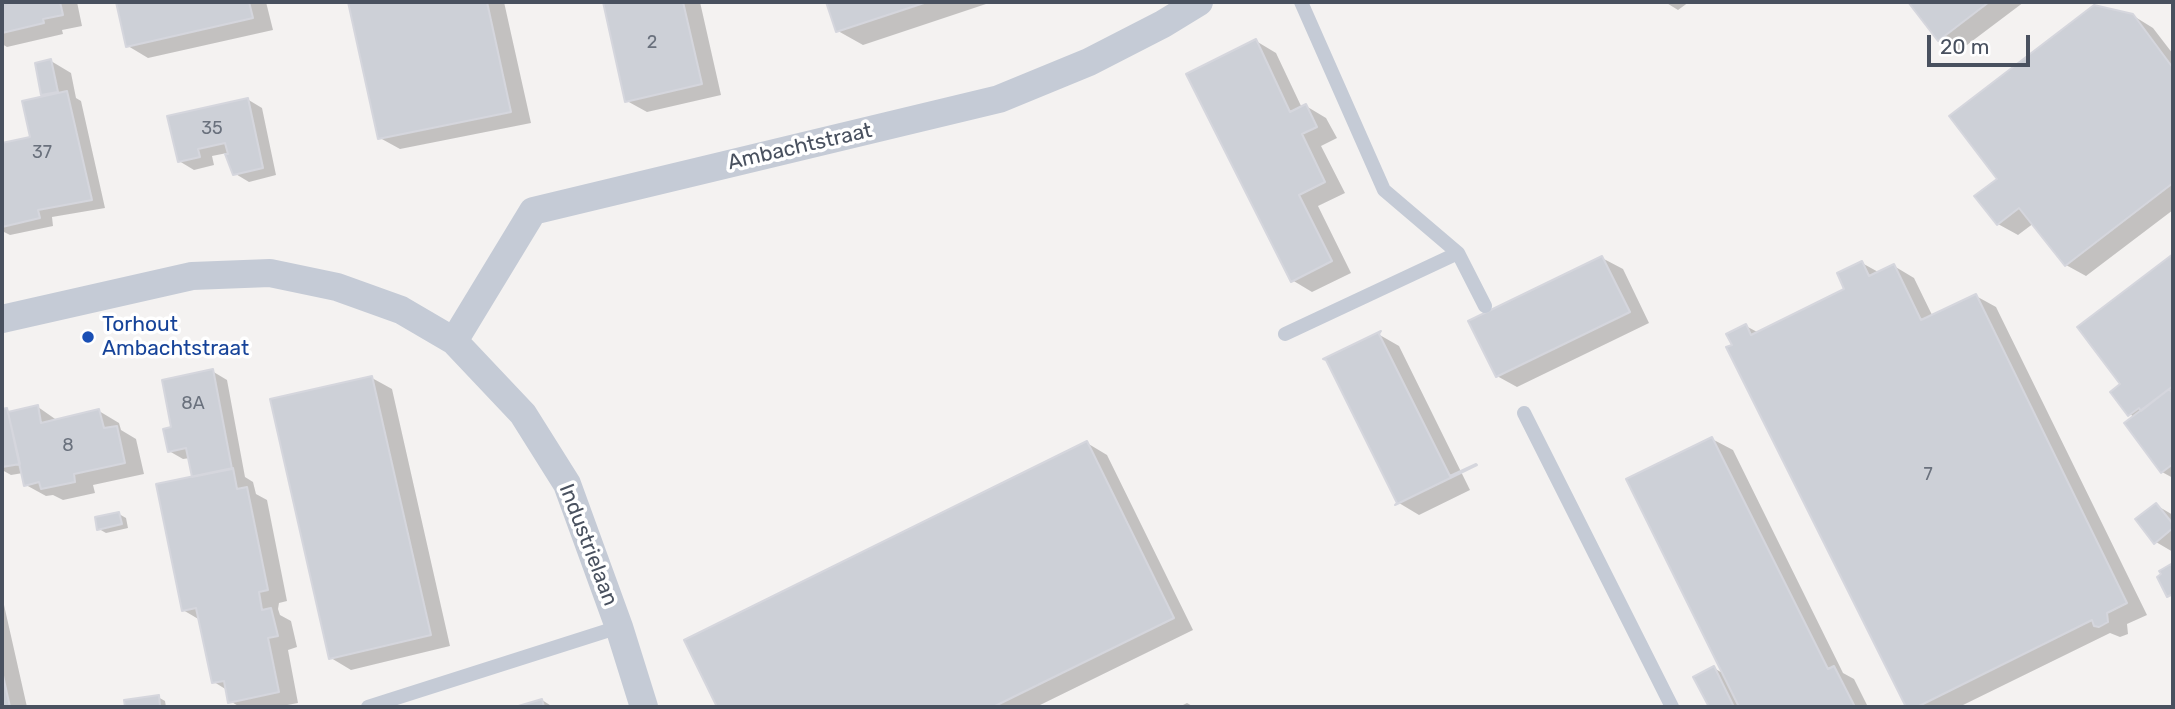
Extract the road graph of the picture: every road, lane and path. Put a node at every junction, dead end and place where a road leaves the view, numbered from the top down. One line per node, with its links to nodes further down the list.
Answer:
1 (1199, 2): 7 (street, Ambachtstraat)
2 (1301, 2): 3 (lane)
3 (1458, 253): 4 (lane); 6 (lane)
4 (1485, 306)
5 (2, 319): 7 (street, Industrielaan)
6 (1285, 334)
7 (454, 341): 9 (street, Industrielaan)
8 (1524, 413): 12 (lane)
9 (619, 627): 10 (lane); 11 (street, Industrielaan)
10 (368, 707)
11 (644, 707)
12 (1672, 707)

